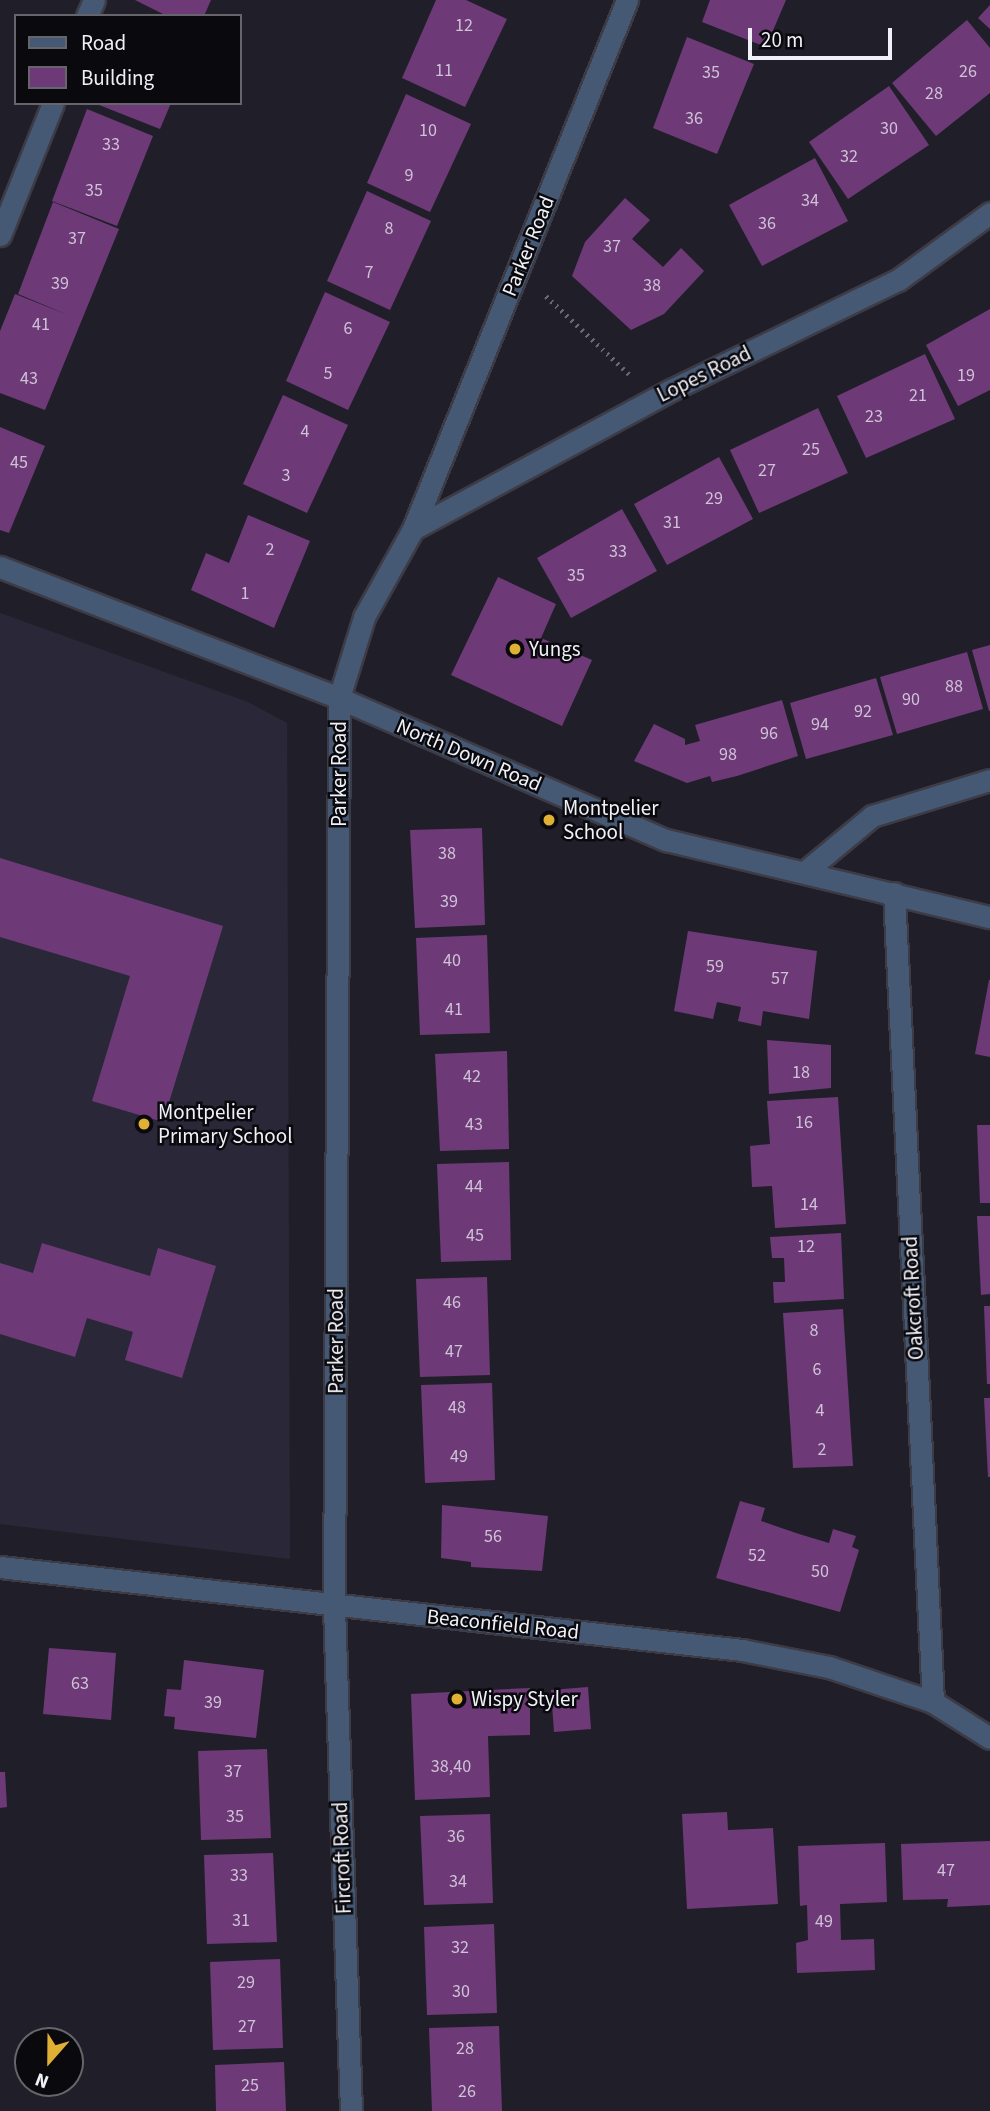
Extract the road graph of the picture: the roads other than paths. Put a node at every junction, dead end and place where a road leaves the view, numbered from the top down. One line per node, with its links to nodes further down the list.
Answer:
1 (627, 0): 5 (street, Parker Road)
2 (51, 105): 4 (street)
3 (990, 213): 5 (street, Lopes Road)
4 (0, 235)
5 (413, 529): 7 (street, Parker Road)
6 (0, 567): 7 (street, North Down Road)
7 (339, 698): 9 (street, North Down Road); 13 (street, Parker Road)
8 (990, 780): 9 (street)
9 (807, 870): 10 (street, North Down Road)
10 (894, 893): 11 (street, North Down Road); 14 (street, Oakcroft Road)
11 (990, 917)
12 (0, 1567): 13 (street, Beaconfield Road)
13 (334, 1606): 14 (street, Beaconfield Road); 16 (street, Fircroft Road)
14 (933, 1702): 15 (street, Beaconfield Road)
15 (990, 1738)
16 (351, 2111)

